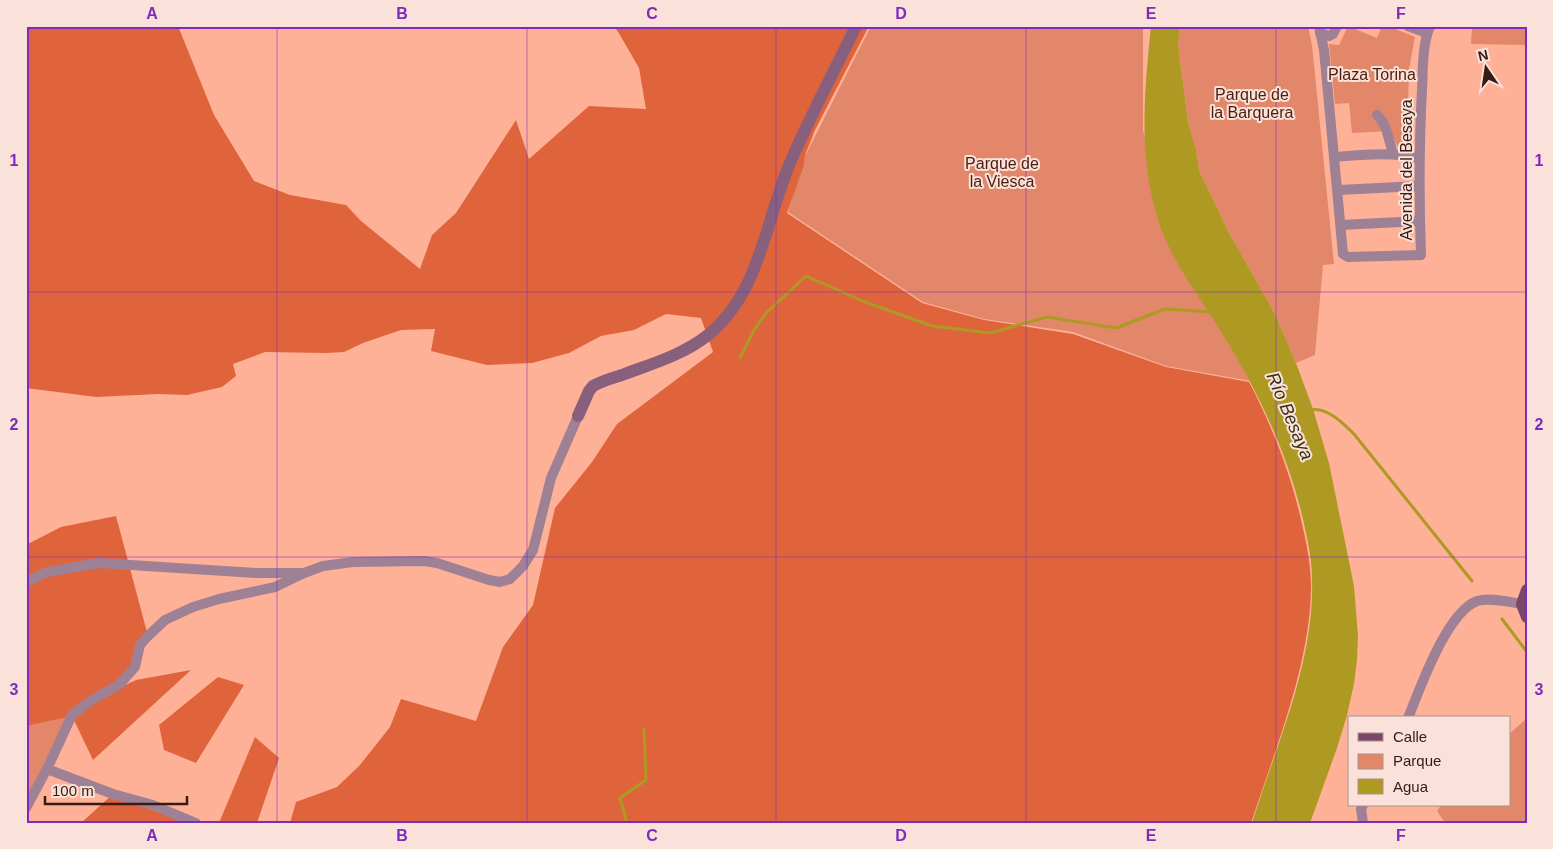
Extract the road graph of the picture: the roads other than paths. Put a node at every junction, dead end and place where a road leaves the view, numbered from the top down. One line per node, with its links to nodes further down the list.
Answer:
1 (856, 26): 14 (street)
2 (1337, 26): 4 (street)
3 (1408, 26): 5 (street)
4 (1320, 30): 8 (street)
5 (1429, 30): 9 (street, Avenida del Besaya)
6 (1377, 115): 7 (street)
7 (1393, 154): 8 (street); 9 (street)
8 (1334, 157): 11 (street)
9 (1419, 159): 10 (street, Avenida del Besaya)
10 (1419, 186): 11 (street); 12 (street, Avenida del Besaya)
11 (1338, 190): 13 (street)
12 (1420, 221): 13 (street); 13 (street, Avenida del Besaya)
13 (1341, 225)
14 (578, 416): 15 (street)
15 (304, 573): 16 (street); 21 (street)
16 (26, 582)
17 (1527, 590): 18 (main road)
18 (1522, 604): 19 (main road); 20 (street)
19 (1527, 617)
20 (1409, 716)
21 (47, 769): 23 (street); 24 (street)
22 (1362, 806): 25 (street)
23 (26, 808)
24 (196, 823)
25 (1363, 823)

